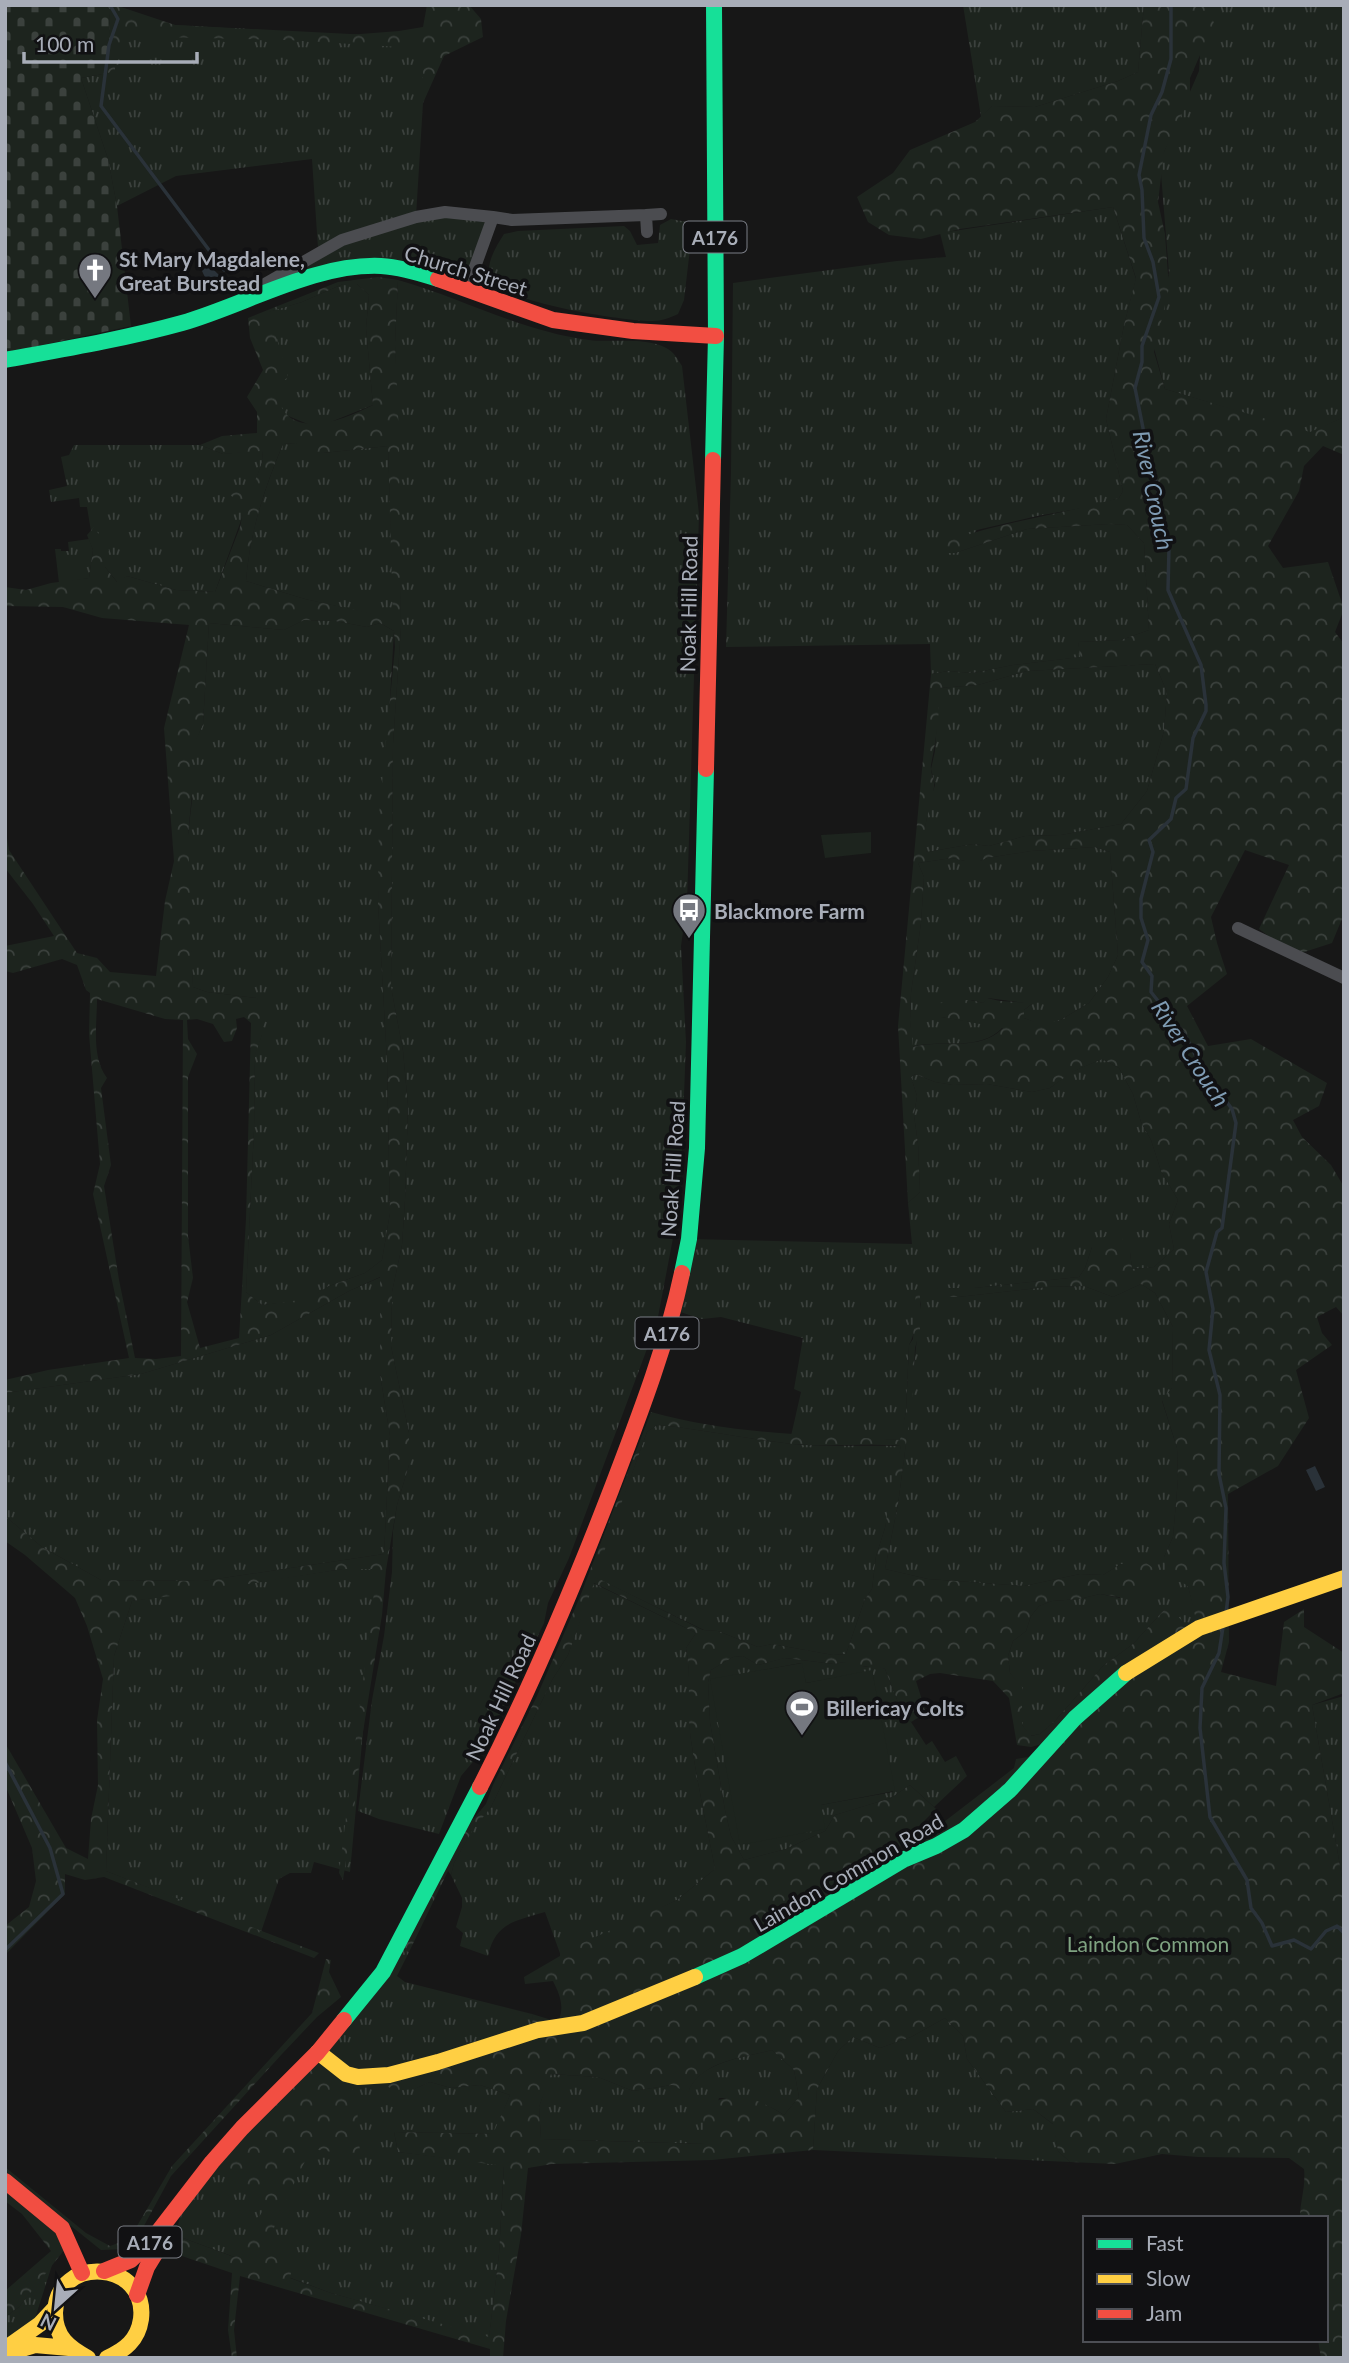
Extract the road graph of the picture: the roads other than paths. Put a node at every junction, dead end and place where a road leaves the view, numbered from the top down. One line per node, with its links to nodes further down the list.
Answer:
1 (714, 5): 8 (main road, Noak Hill Road / A176)
2 (661, 214): 3 (street)
3 (646, 215): 4 (street); 5 (street)
4 (493, 217): 6 (street); 7 (street)
5 (647, 232)
6 (467, 289): 7 (main road, Church Street); 8 (main road, Church Street)
7 (232, 307): 9 (main road, Church Street)
8 (716, 336): 13 (main road, Noak Hill Road / A176)
9 (5, 360)
10 (1238, 928): 11 (street)
11 (1344, 978)
12 (1344, 1578): 13 (main road, Laindon Common Road)
13 (318, 2052): 15 (main road, Noak Hill Road / A176)
14 (5, 2181): 17 (main road)
15 (186, 2198): 16 (main road, Noak Hill Road / A176); 18 (main road, Noak Hill Road / A176)
16 (104, 2271): 17 (main road); 18 (main road)
17 (82, 2273): 19 (main road)
18 (138, 2295): 24 (main road)
19 (54, 2309): 20 (main road); 21 (main road)
20 (69, 2348): 22 (main road); 23 (main road)
21 (5, 2349)
22 (5, 2354)
23 (88, 2358)
24 (107, 2358)

